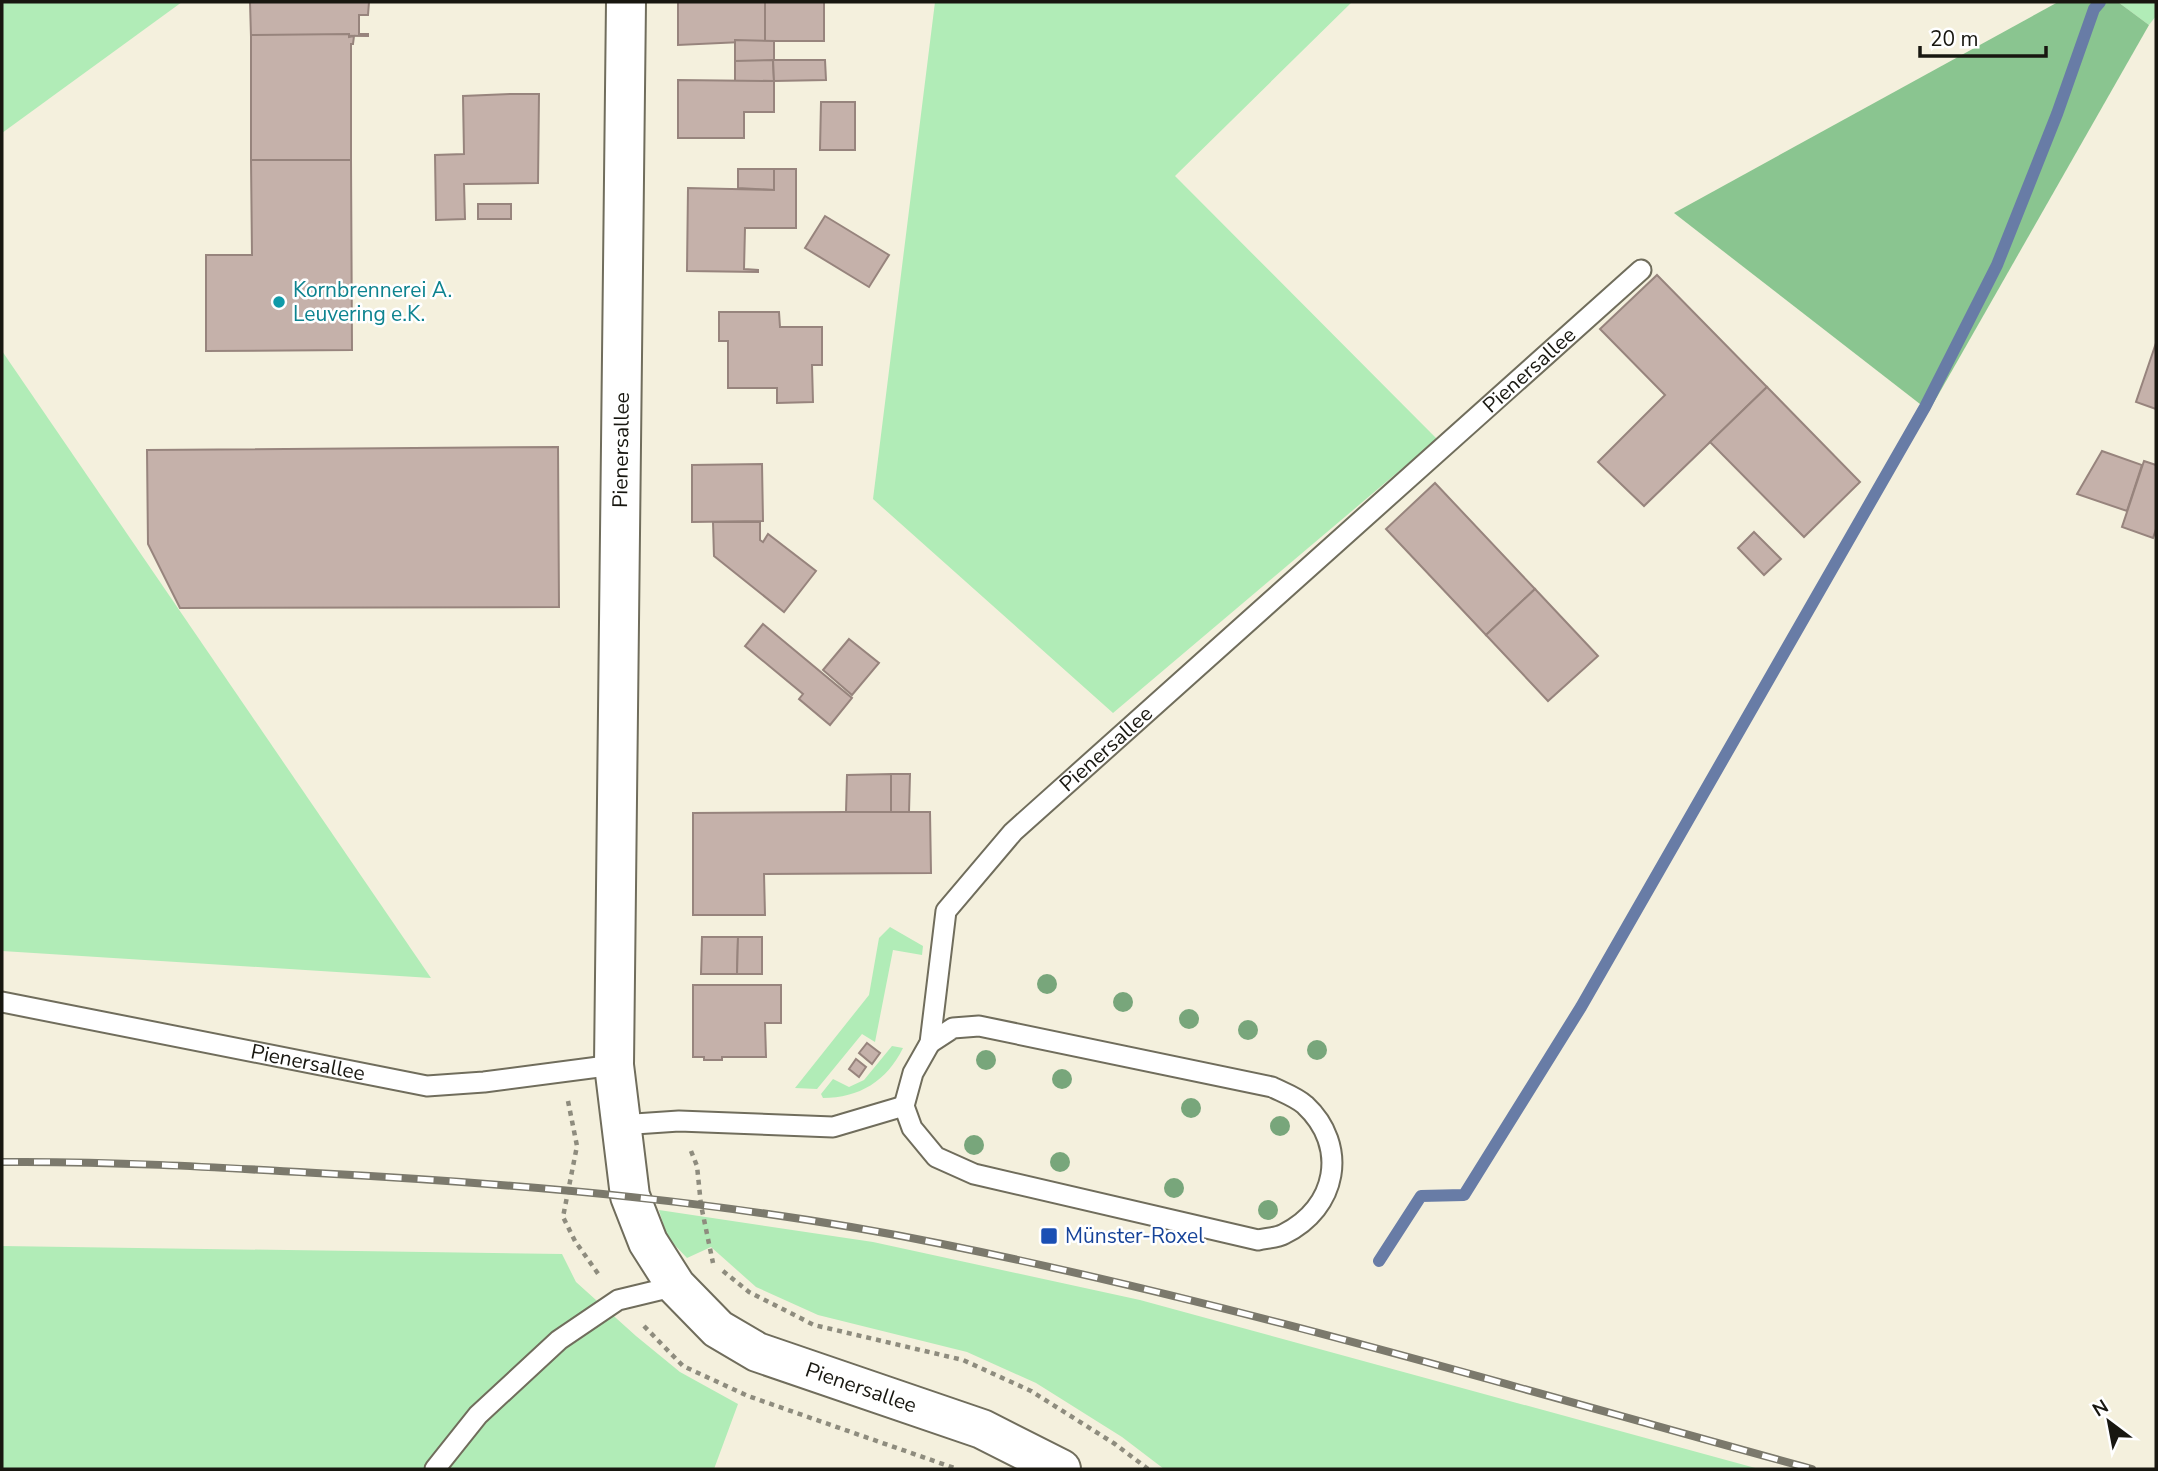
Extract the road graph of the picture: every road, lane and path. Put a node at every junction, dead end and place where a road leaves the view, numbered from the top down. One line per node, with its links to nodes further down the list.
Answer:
1 (626, 2): 5 (main road, Pienersallee)
2 (1641, 270): 4 (lane, Pienersallee)
3 (2, 1002): 5 (lane, Pienersallee)
4 (930, 1043): 6 (lane, Pienersallee); 6 (lane)
5 (614, 1065): 7 (main road, Pienersallee)
6 (904, 1106): 7 (lane)
7 (620, 1125): 8 (main road, Pienersallee)
8 (676, 1286): 9 (lane); 10 (main road, Pienersallee); 11 (path)
9 (435, 1469)
10 (1061, 1469)
11 (1148, 1469)

